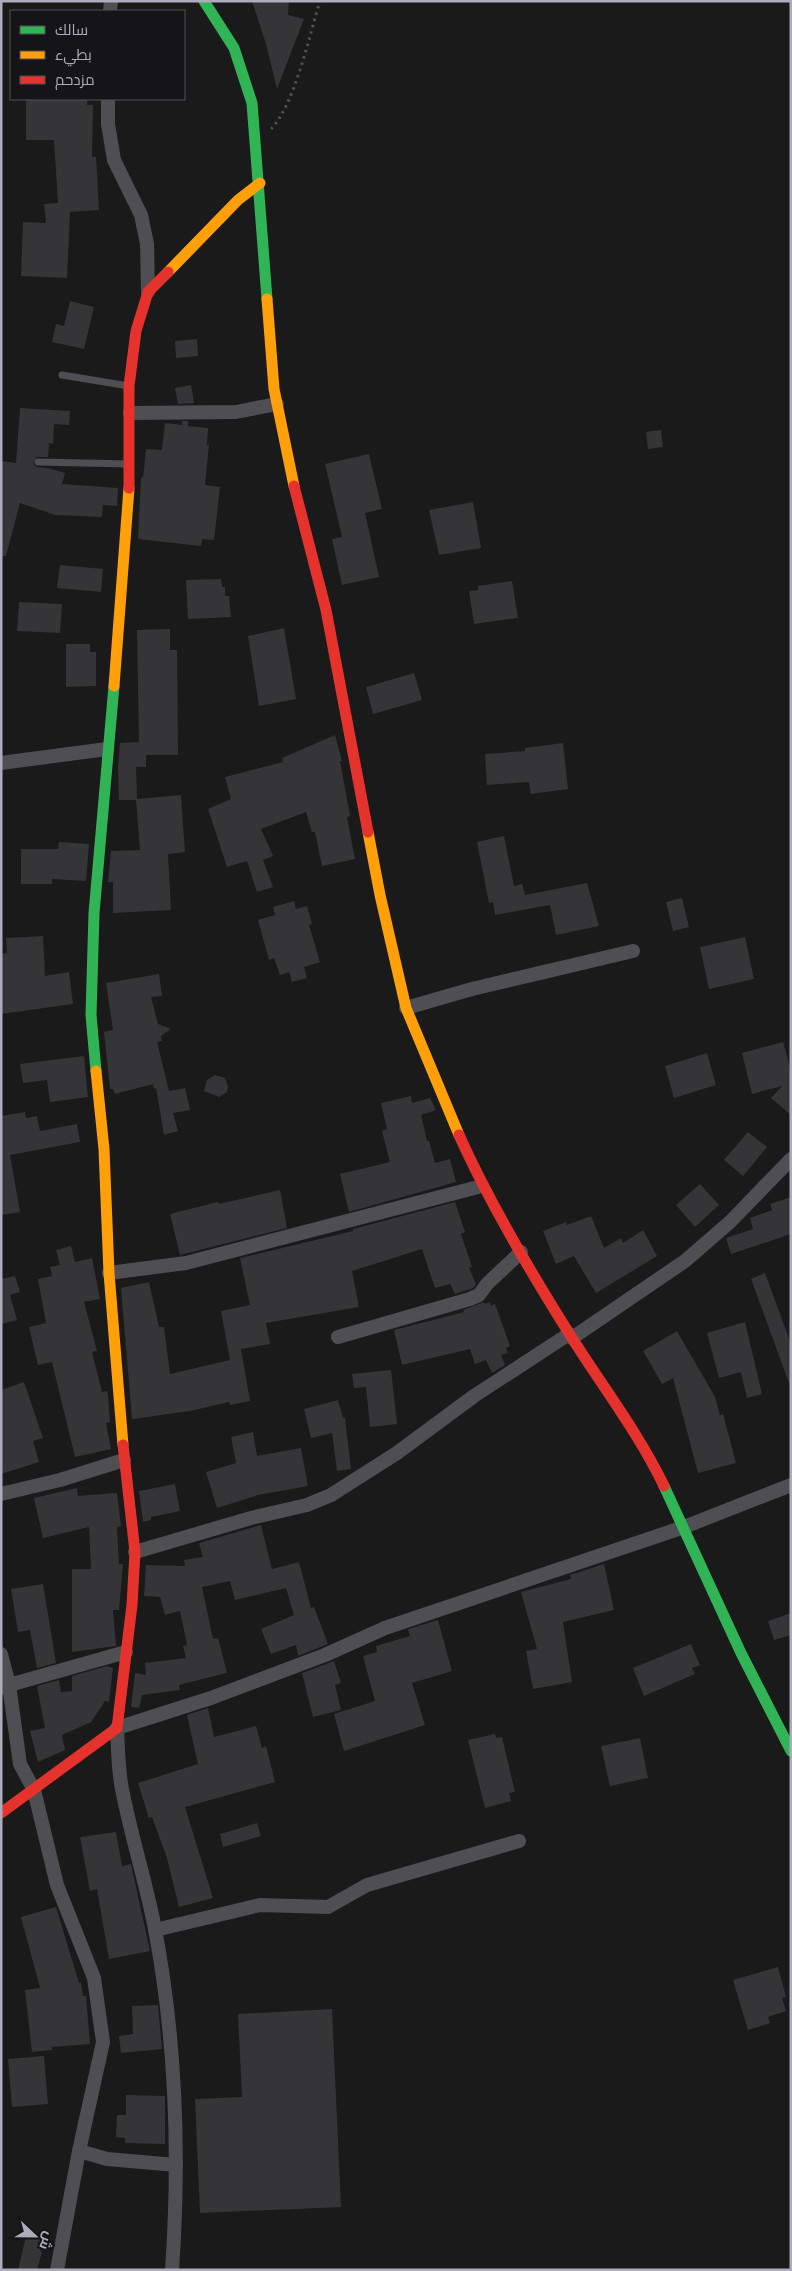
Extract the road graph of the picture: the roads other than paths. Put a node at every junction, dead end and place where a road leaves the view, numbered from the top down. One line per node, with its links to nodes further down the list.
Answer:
1 (204, 1): 3 (main road)
2 (108, 100): 4 (street)
3 (260, 183): 4 (main road); 7 (main road)
4 (148, 292): 6 (main road)
5 (62, 374): 6 (lane)
6 (129, 386): 8 (main road)
7 (277, 404): 8 (street); 14 (main road)
8 (130, 412): 10 (main road)
9 (38, 462): 10 (lane)
10 (130, 464): 11 (main road)
11 (107, 749): 12 (street); 18 (main road)
12 (1, 763)
13 (633, 950): 14 (street)
14 (406, 1008): 16 (main road)
15 (791, 1159): 19 (street)
16 (482, 1186): 17 (main road); 18 (street)
17 (521, 1252): 19 (main road); 20 (street)
18 (109, 1273): 21 (main road)
19 (570, 1336): 24 (main road); 25 (street)
20 (338, 1337)
21 (124, 1460): 23 (street); 25 (main road)
22 (791, 1485): 24 (street)
23 (1, 1494)
24 (684, 1527): 29 (street); 30 (main road)
25 (134, 1552): 26 (main road)
26 (126, 1652): 28 (street); 29 (main road)
27 (1, 1654): 28 (street)
28 (5, 1686): 31 (street)
29 (117, 1728): 31 (main road); 34 (street)
30 (791, 1751)
31 (34, 1790): 32 (main road); 35 (street)
32 (1, 1813)
33 (519, 1841): 34 (street)
34 (155, 1930): 36 (street)
35 (79, 2151): 36 (street); 37 (street)
36 (176, 2165): 38 (street)
37 (57, 2270)
38 (172, 2270)

